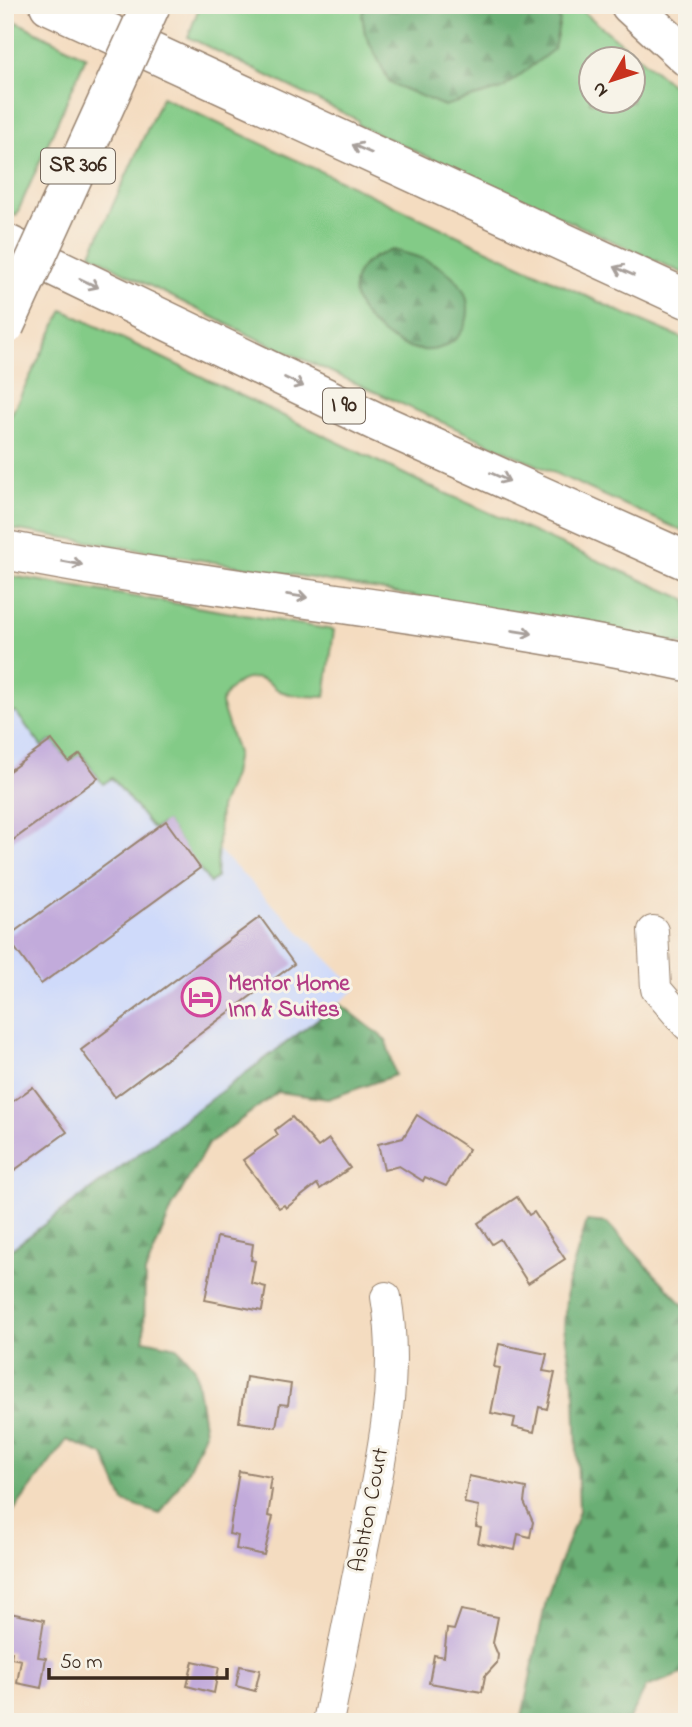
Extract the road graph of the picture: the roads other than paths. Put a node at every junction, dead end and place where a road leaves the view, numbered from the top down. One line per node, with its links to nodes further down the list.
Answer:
1 (49, 5): 6 (main road, one-way to 1)
2 (150, 5): 7 (main road, SR 306, bridge)
3 (630, 5): 4 (main road)
4 (687, 57)
5 (5, 243): 9 (main road, I 90, one-way to 9)
6 (687, 299)
7 (5, 326)
8 (5, 550): 10 (main road, one-way to 10)
9 (687, 561)
10 (687, 662)
11 (653, 931): 12 (street)
12 (687, 1025)
13 (386, 1297): 14 (street, Ashton Court)
14 (328, 1722)

